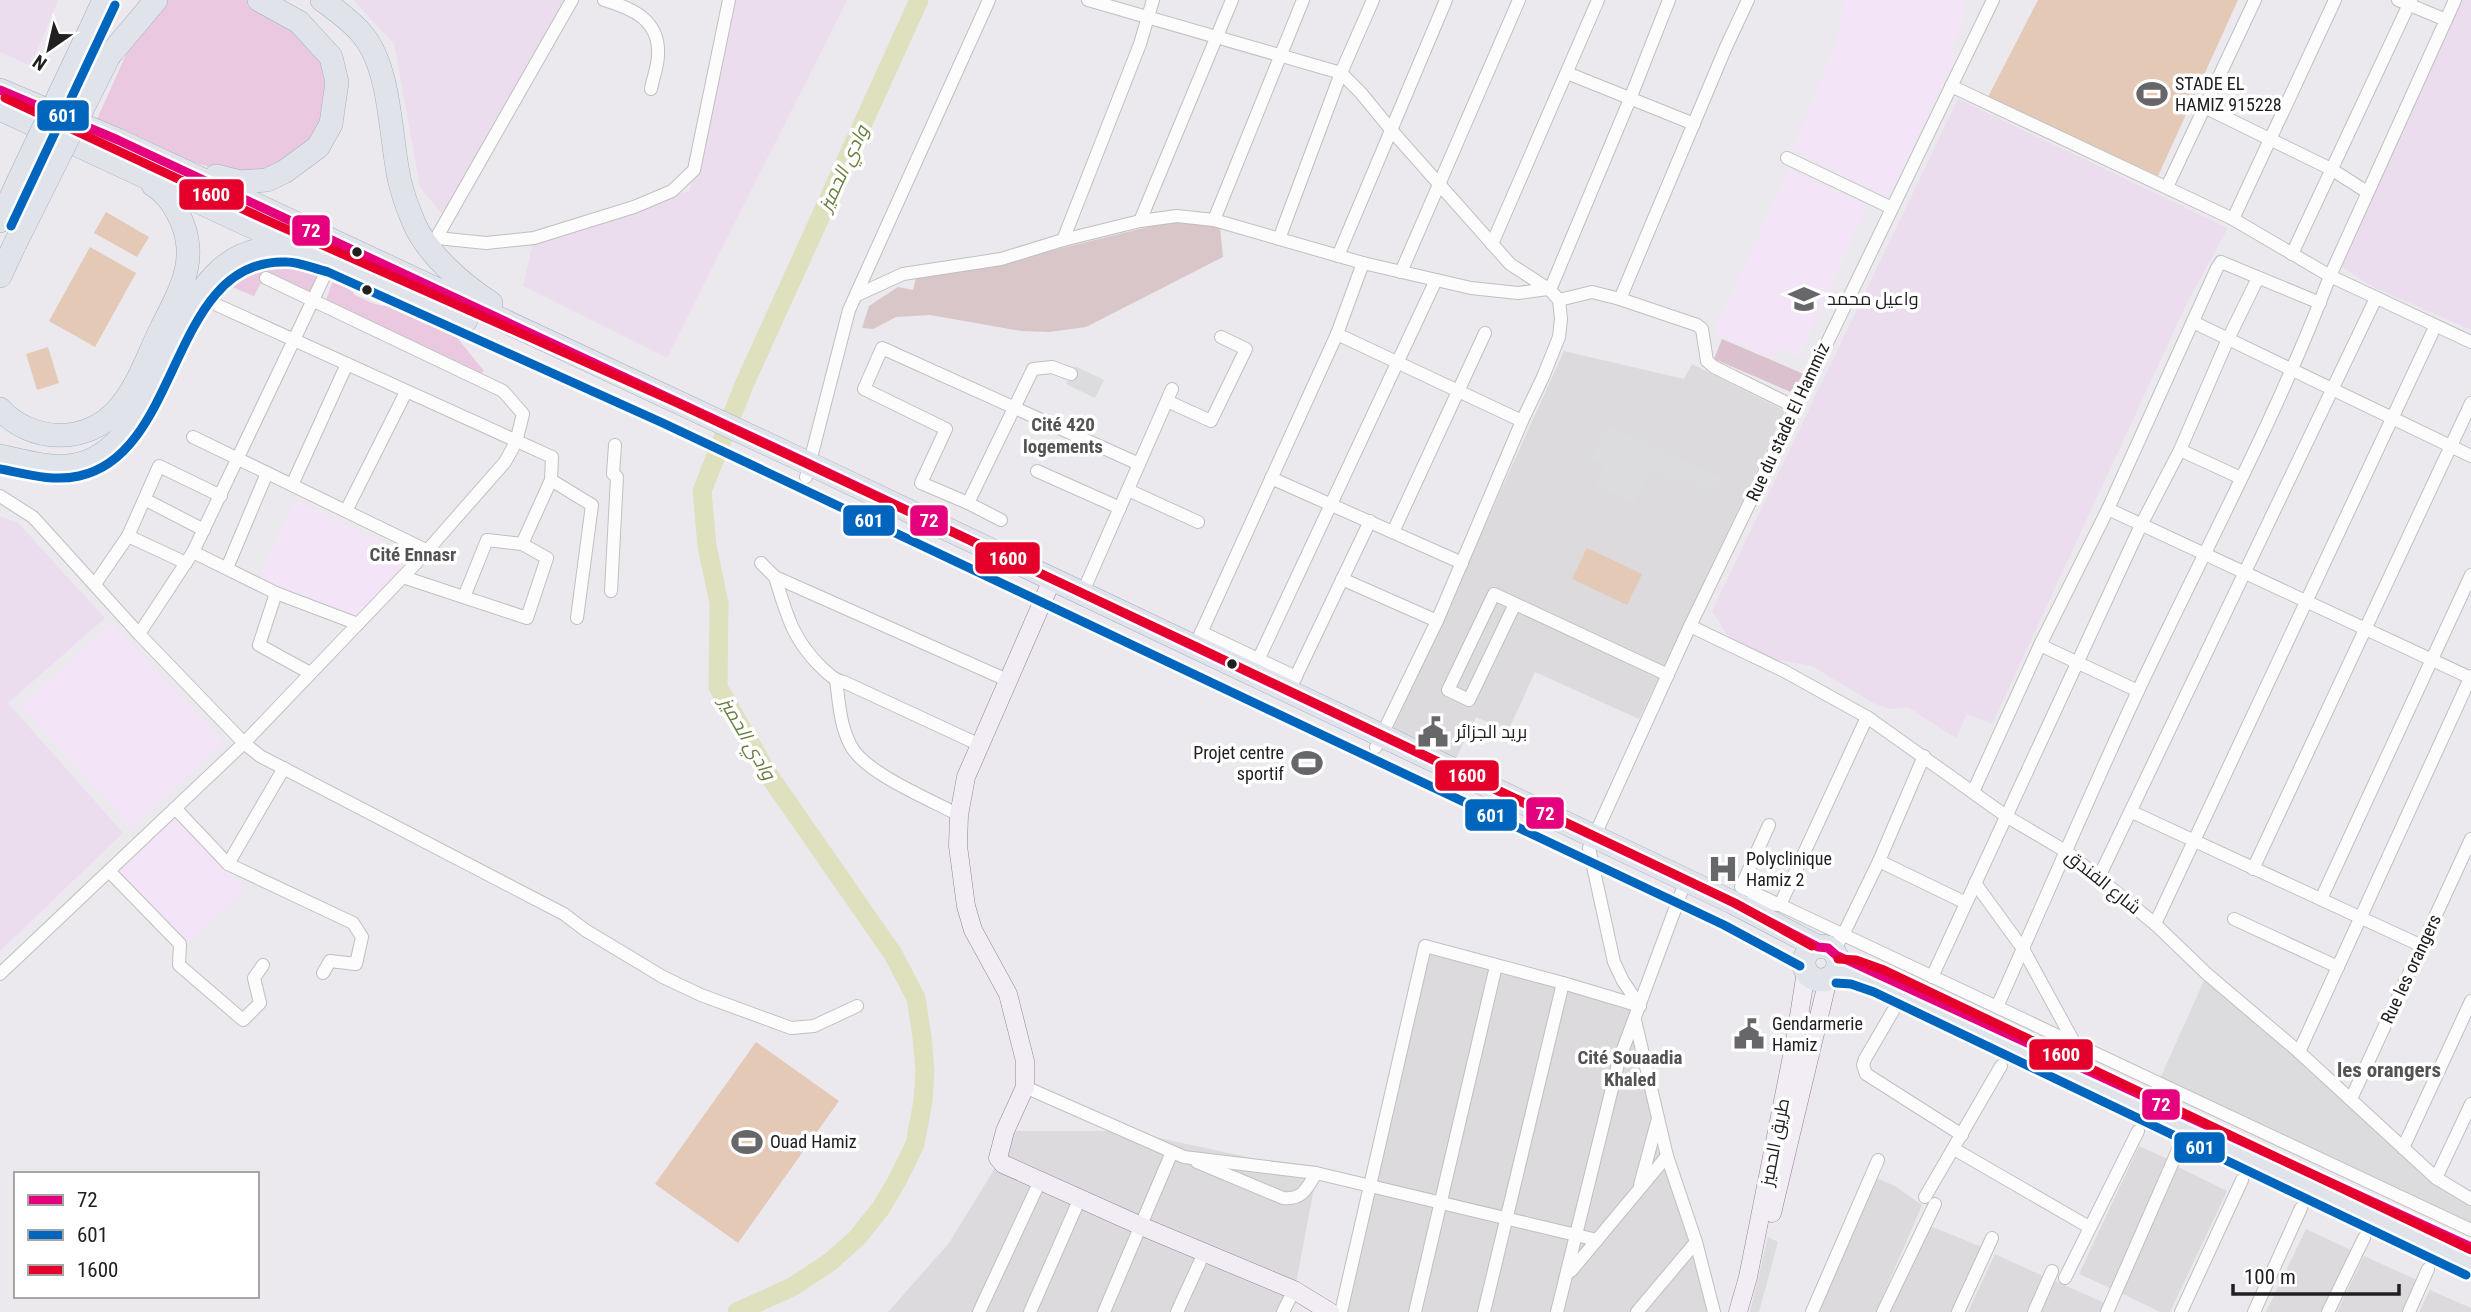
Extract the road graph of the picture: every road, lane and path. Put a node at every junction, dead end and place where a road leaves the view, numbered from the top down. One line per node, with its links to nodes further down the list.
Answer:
1 (102, 0): 47 (highway, bridge)
2 (134, 0): 29 (highway)
3 (156, 0): 29 (highway)
4 (259, 0): 40 (highway)
5 (322, 0): 53 (highway)
6 (572, 0): 53 (street)
7 (604, 0): 33 (street)
8 (729, 0): 53 (street)
9 (989, 0): 67 (street)
10 (1088, 0): 25 (street)
11 (1153, 0): 25 (street)
12 (1232, 0): 27 (street)
13 (1303, 0): 28 (street)
14 (1373, 0): 30 (street)
15 (1446, 0): 38 (street)
16 (1519, 0): 43 (street)
17 (1598, 0): 31 (street)
18 (1669, 0): 34 (street)
19 (1748, 0): 37 (street)
20 (1993, 0): 32 (street, Rue du stade El Hammiz)
21 (2255, 0): 36 (street)
22 (2335, 0): 39 (street)
23 (2455, 0): 26 (street)
24 (2406, 2): 26 (street); 42 (street)
25 (1148, 17): 27 (street); 52 (street)
26 (2446, 20): 45 (street)
27 (1218, 36): 28 (street); 50 (street)
28 (1281, 54): 30 (street); 49 (street)
29 (109, 56): 57 (highway, bridge)
30 (1341, 73): 38 (street); 51 (street)
31 (1567, 73): 34 (street); 54 (street)
32 (1951, 86): 44 (street); 46 (street, Rue du stade El Hammiz)
33 (651, 89)
34 (1630, 99): 37 (street); 66 (street)
35 (6, 102): 40 (highway)
36 (2204, 107): 39 (street); 44 (street)
37 (1694, 124): 68 (street)
38 (1392, 131): 43 (street); 56 (street)
39 (2270, 139): 42 (street); 48 (street)
40 (111, 149): 58 (highway); 81 (highway); 93 (highway)
41 (1787, 158): 46 (street)
42 (2331, 170): 45 (street); 55 (street)
43 (1440, 185): 54 (street); 60 (street)
44 (2167, 187): 48 (street)
45 (2368, 192): 61 (street)
46 (1892, 208): 92 (street, Rue du stade El Hammiz)
47 (1, 218)
48 (2233, 219): 55 (street)
49 (1214, 220): 50 (street); 51 (street)
50 (1140, 221): 52 (street)
51 (1279, 239): 56 (street)
52 (1063, 240): 67 (street)
53 (434, 243): 81 (highway)
54 (1492, 244): 66 (street)
55 (2292, 254): 61 (street)
56 (1338, 256): 59 (street)
57 (8, 259): 65 (highway)
58 (332, 260): 70 (street); 90 (highway); 101 (highway)
59 (1363, 263): 60 (street); 76 (street)
60 (1401, 272): 64 (street)
61 (2330, 276): 69 (street); 71 (street)
62 (266, 278): 70 (street)
63 (2258, 278): 71 (street); 73 (street); 79 (street)
64 (1436, 280): 66 (street); 82 (street)
65 (0, 282)
66 (1552, 293): 68 (street); 95 (street)
67 (857, 295): 105 (street)
68 (1620, 299): 92 (street)
69 (2376, 299): 74 (street); 86 (street)
70 (313, 300): 78 (street); 97 (street)
71 (2320, 303): 84 (street)
72 (217, 305): 78 (street)
73 (2193, 322): 79 (street); 119 (street)
74 (2435, 327): 80 (street); 94 (street)
75 (1485, 333): 87 (street)
76 (1337, 334): 82 (street); 108 (street)
77 (1221, 337): 104 (street)
78 (295, 339): 83 (street); 103 (street)
79 (2228, 339): 84 (street); 100 (street)
80 (2471, 342)
81 (555, 345): 90 (highway)
82 (1399, 363): 87 (street); 117 (street)
83 (347, 364): 88 (street); 111 (street)
84 (2291, 370): 86 (street); 109 (street)
85 (1071, 374): 91 (street)
86 (2333, 389): 94 (street); 137 (street)
87 (1460, 391): 95 (street); 128 (street)
88 (406, 392): 97 (street); 120 (street)
89 (2471, 403): 99 (street)
90 (666, 405): 105 (highway)
91 (1013, 407): 104 (street); 116 (street); 116 (street)
92 (1797, 408): 153 (street, Rue du stade El Hammiz)
93 (0, 410)
94 (2392, 418): 99 (street); 148 (street)
95 (1522, 421): 135 (street)
96 (193, 437): 103 (street)
97 (516, 442): 110 (street); 131 (street)
98 (615, 445): 123 (street)
99 (2451, 446): 102 (street); 154 (street)
100 (2180, 450): 109 (street); 126 (street)
101 (0, 456)
102 (2471, 456)
103 (238, 459): 107 (street); 114 (street)
104 (1139, 464): 112 (street)
105 (808, 471): 143 (highway)
106 (1037, 471): 118 (street)
107 (267, 473): 111 (street); 136 (street)
108 (1271, 478): 117 (street); 156 (street)
109 (2241, 478): 132 (street)
110 (551, 480): 122 (street); 130 (street)
111 (292, 485): 120 (street)
112 (1128, 490): 118 (street); 125 (street)
113 (0, 496): 142 (street)
114 (221, 496): 115 (street); 127 (street)
115 (145, 500): 127 (street); 129 (street)
116 (968, 503): 121 (street)
117 (1332, 505): 124 (street); 160 (street)
118 (1120, 508): 146 (street)
119 (2108, 509): 126 (street); 157 (street)
120 (346, 511): 131 (street)
121 (1001, 520)
122 (590, 521): 123 (street); 150 (street)
123 (615, 521): 144 (street)
124 (1370, 521): 128 (street); 141 (street)
125 (1198, 522)
126 (2141, 525): 132 (street); 159 (street)
127 (204, 530): 133 (street)
128 (1393, 531): 135 (street)
129 (128, 536): 133 (street); 142 (street)
130 (522, 544): 147 (street); 147 (street)
131 (428, 551): 139 (street)
132 (2206, 555): 137 (street); 167 (street)
133 (190, 558): 136 (street); 155 (street)
134 (761, 563): 140 (street)
135 (1462, 563): 151 (street)
136 (227, 568): 145 (street)
137 (2245, 573): 148 (street); 176 (street)
138 (2471, 575): 158 (street)
139 (404, 577): 147 (street); 152 (street)
140 (775, 577): 164 (street); 165 (street)
141 (1342, 579): 151 (street); 166 (street)
142 (95, 584): 155 (street)
143 (1050, 585): 146 (highway); 165 (street); 169 (highway)
144 (611, 591)
145 (276, 593): 152 (street); 161 (street)
146 (1082, 594): 156 (highway)
147 (464, 597)
148 (2306, 601): 154 (street); 181 (street)
149 (1515, 604): 149 (street); 162 (street)
150 (577, 618)
151 (1437, 621): 169 (street)
152 (358, 624): 161 (street)
153 (1690, 626): 162 (street, Rue du stade El Hammiz); 168 (street, شارع الفندق)
154 (2366, 629): 158 (street); 186 (street)
155 (139, 634): 170 (street)
156 (1198, 639): 160 (highway)
157 (2040, 645): 159 (street); 174 (street)
158 (2432, 659): 163 (street); 191 (street)
159 (2077, 663): 167 (street); 178 (street)
160 (1256, 666): 166 (highway)
161 (310, 673): 170 (street)
162 (1668, 675): 182 (street, Rue du stade El Hammiz)
163 (2471, 677): 195 (street)
164 (836, 680): 171 (street); 177 (street)
165 (1007, 680): 171 (street)
166 (1292, 684): 169 (highway)
167 (2138, 691): 183 (street)
168 (1867, 717): 172 (street, شارع الفندق); 194 (street)
169 (1379, 742): 182 (highway)
170 (244, 743): 173 (street); 175 (street)
171 (979, 745): 177 (street)
172 (1924, 755): 174 (street, شارع الفندق); 184 (street)
173 (284, 768): 185 (street); 209 (street)
174 (1973, 792): 178 (street, شارع الفندق)
175 (175, 808): 185 (street); 187 (street)
176 (2132, 812): 181 (street); 188 (street)
177 (959, 815): 217 (street)
178 (2006, 816): 183 (street, شارع الفندق); 189 (street)
179 (1769, 825): 194 (street)
180 (2471, 839): 198 (street, Rue les orangers)
181 (2193, 841): 186 (street); 197 (street)
182 (1591, 843): 190 (highway); 192 (highway); 210 (street)
183 (2067, 852): 188 (street, شارع الفندق); 199 (street)
184 (1879, 861): 193 (street); 200 (street)
185 (229, 864): 204 (street)
186 (2254, 868): 191 (street)
187 (109, 871): 201 (street); 205 (street)
188 (2099, 877): 197 (street, شارع الفندق)
189 (1975, 883): 193 (street); 199 (street)
190 (1681, 892): 200 (highway); 210 (street)
191 (2320, 899): 195 (street)
192 (1734, 903): 194 (street); 200 (highway)
193 (1966, 903): 206 (street)
194 (1780, 905): 200 (street)
195 (2360, 918): 198 (street); 203 (street)
196 (2234, 919): 203 (street)
197 (2155, 924): 215 (street, شارع الفندق)
198 (2422, 946): 218 (street, Rue les orangers)
199 (2022, 949): 211 (street); 214 (street)
200 (1821, 962): 206 (street); 248 (highway); 250 (highway); 268 (street, طريق الحميز); 269 (street, طريق الحميز)
201 (263, 965)
202 (1496, 966): 207 (street); 233 (street); 237 (street)
203 (2338, 967): 215 (street)
204 (323, 973)
205 (0, 974)
206 (1932, 976): 211 (street)
207 (1563, 983): 210 (street); 239 (street)
208 (2471, 1001): 223 (street)
209 (857, 1006)
210 (1640, 1006): 213 (street)
211 (1997, 1007): 214 (street)
212 (1894, 1011): 222 (street)
213 (1635, 1020): 220 (street); 243 (street)
214 (2076, 1044): 242 (street)
215 (2299, 1052): 218 (street, شارع الفندق)
216 (2001, 1066): 222 (street)
217 (1025, 1087): 226 (street); 232 (street)
218 (2351, 1099): 223 (street, شارع الفندق)
219 (2471, 1104): 230 (street)
220 (1657, 1118): 227 (street); 234 (street)
221 (2138, 1131): 241 (street)
222 (1962, 1135): 224 (street)
223 (2403, 1147): 230 (street, شارع الفندق)
224 (1954, 1150): 241 (street); 271 (street)
225 (2178, 1150): 274 (street)
226 (1178, 1154): 229 (street); 229 (street); 240 (street)
227 (1667, 1156): 234 (street); 247 (street)
228 (1878, 1160): 270 (street)
229 (1316, 1173): 233 (street)
230 (2436, 1178): 236 (street, شارع الفندق)
231 (2242, 1180): 275 (street)
232 (1040, 1181): 235 (street); 256 (street)
233 (1370, 1188): 237 (street); 262 (street)
234 (1639, 1189): 246 (street)
235 (1080, 1198): 240 (street); 257 (street)
236 (2471, 1199)
237 (1440, 1204): 239 (street); 263 (street)
238 (2301, 1208): 276 (street)
239 (1506, 1219): 243 (street); 264 (street)
240 (1141, 1226): 249 (street); 258 (street)
241 (2089, 1227): 254 (street)
242 (2471, 1230)
243 (1577, 1236): 246 (street); 253 (street)
244 (1992, 1238): 272 (street)
245 (2364, 1238): 277 (street)
246 (1597, 1240): 253 (street)
247 (1696, 1242): 266 (street); 267 (street)
248 (2471, 1247)
249 (1204, 1253): 255 (street); 259 (street)
250 (2471, 1264)
251 (2428, 1269): 278 (street)
252 (2052, 1271): 273 (street)
253 (1569, 1274): 265 (street)
254 (2065, 1278)
255 (1294, 1290): 260 (street); 261 (street)
256 (979, 1312)
257 (1030, 1312)
258 (1104, 1312)
259 (1177, 1312)
260 (1283, 1312)
261 (1330, 1312)
262 (1341, 1312)
263 (1415, 1312)
264 (1484, 1312)
265 (1557, 1312)
266 (1637, 1312)
267 (1714, 1312)
268 (1738, 1312)
269 (1746, 1312)
270 (1812, 1312)
271 (1882, 1312)
272 (1958, 1312)
273 (2034, 1312)
274 (2107, 1312)
275 (2181, 1312)
276 (2254, 1312)
277 (2328, 1312)
278 (2409, 1312)

